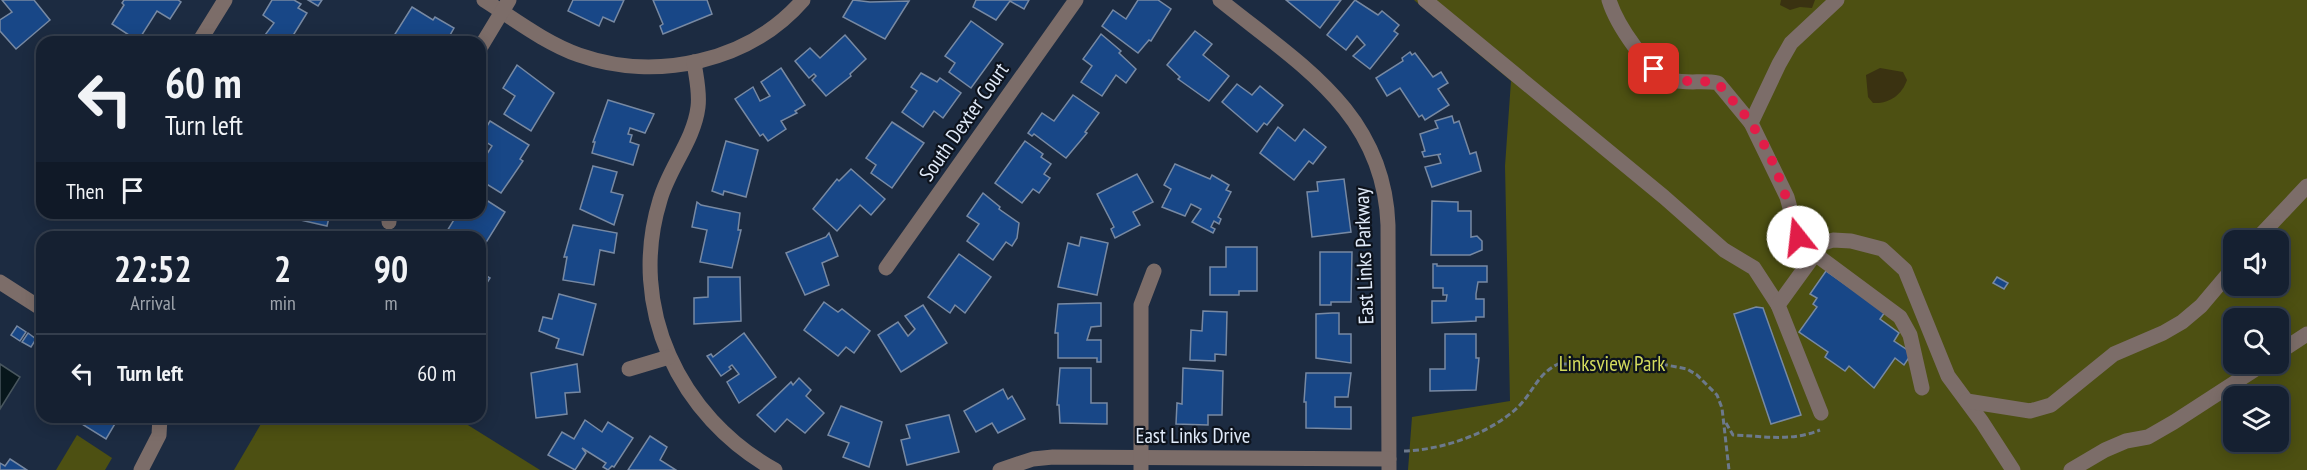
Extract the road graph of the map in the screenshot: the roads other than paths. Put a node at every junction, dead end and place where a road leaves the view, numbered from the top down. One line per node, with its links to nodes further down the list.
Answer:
1 (225, 0): 10 (street)
2 (484, 0): 9 (street)
3 (803, 0): 12 (street)
4 (1076, 0): 16 (street, South Dexter Court)
5 (1220, 0): 31 (street, East Links Parkway)
6 (1425, 0): 21 (street)
7 (1609, 0): 13 (street)
8 (1837, 0): 13 (street)
9 (506, 6): 11 (street); 12 (street)
10 (203, 36)
11 (486, 38)
12 (694, 62): 24 (street)
13 (1751, 123): 28 (street)
14 (2307, 186): 15 (street)
15 (2265, 230)
16 (886, 268)
17 (1154, 271): 32 (street)
18 (2223, 280): 28 (street)
19 (0, 282): 20 (street)
20 (36, 305)
21 (1778, 305): 27 (street); 29 (street)
22 (2307, 334): 23 (street)
23 (2289, 346)
24 (669, 357): 25 (street); 34 (street)
25 (629, 369)
26 (2248, 374): 37 (street)
27 (1922, 388)
28 (1967, 401): 36 (street)
29 (1824, 420)
30 (160, 423): 33 (street)
31 (1389, 460): 32 (street, East Links Drive)
32 (1141, 464): 35 (street, East Links Drive)
33 (141, 470)
34 (775, 470)
35 (1000, 470)
36 (2013, 470)
37 (2071, 470)

